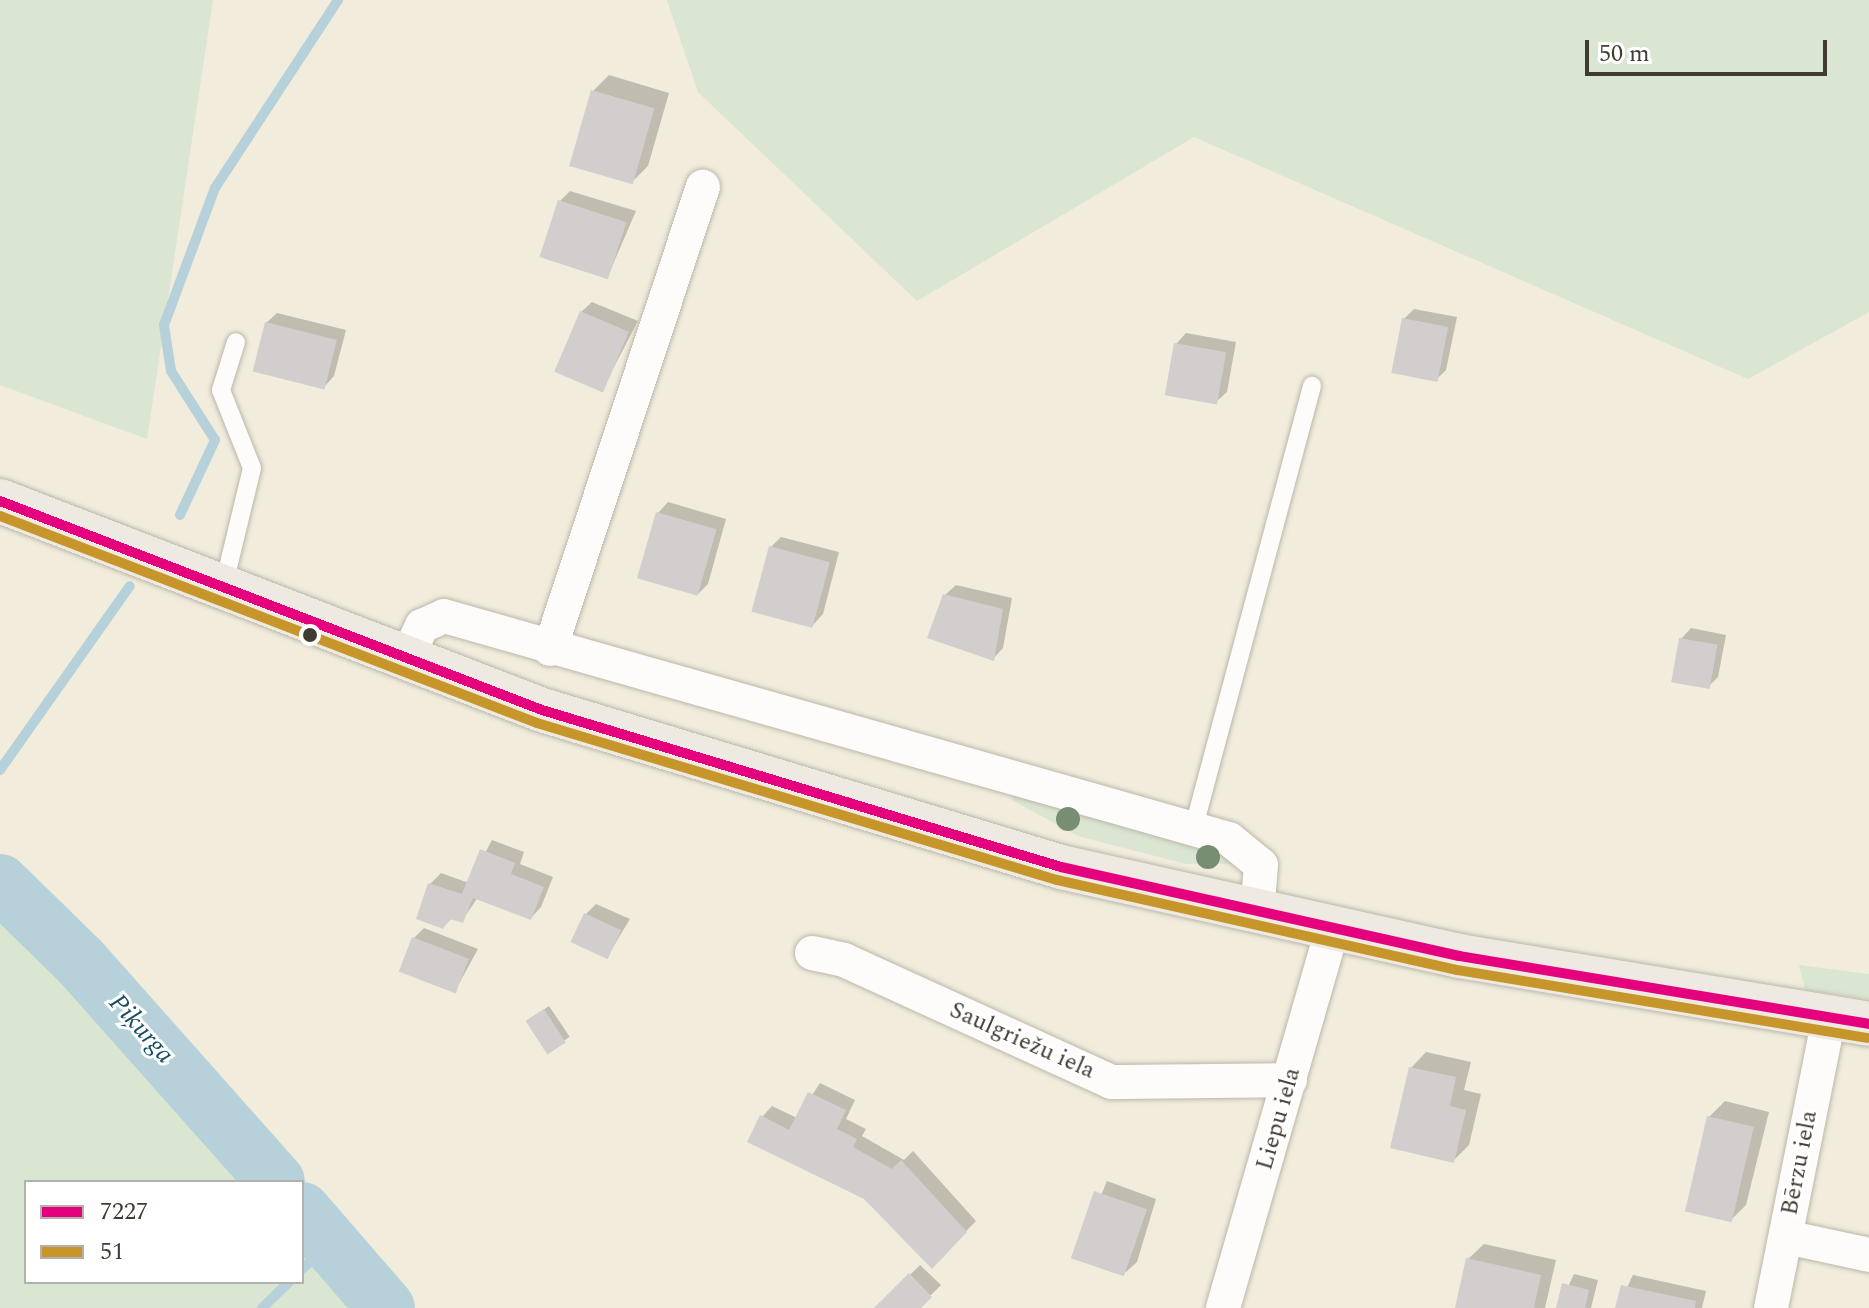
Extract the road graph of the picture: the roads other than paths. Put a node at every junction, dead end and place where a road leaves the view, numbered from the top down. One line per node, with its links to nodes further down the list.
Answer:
1 (703, 187): 6 (street)
2 (236, 342): 5 (lane)
3 (1312, 386): 8 (lane)
4 (0, 501): 5 (main road)
5 (222, 591): 7 (main road)
6 (550, 649): 7 (street); 8 (street)
7 (405, 662): 9 (main road)
8 (1193, 830): 9 (street)
9 (1257, 914): 10 (main road)
10 (1332, 930): 12 (main road); 13 (street, Liepu iela)
11 (812, 953): 13 (street, Saulgriežu iela)
12 (1849, 1021): 14 (street, Bērzu iela)
13 (1290, 1080): 16 (street, Liepu iela)
14 (1786, 1237): 15 (street); 17 (street, Bērzu iela)
15 (1869, 1255)
16 (1223, 1308)
17 (1771, 1308)

